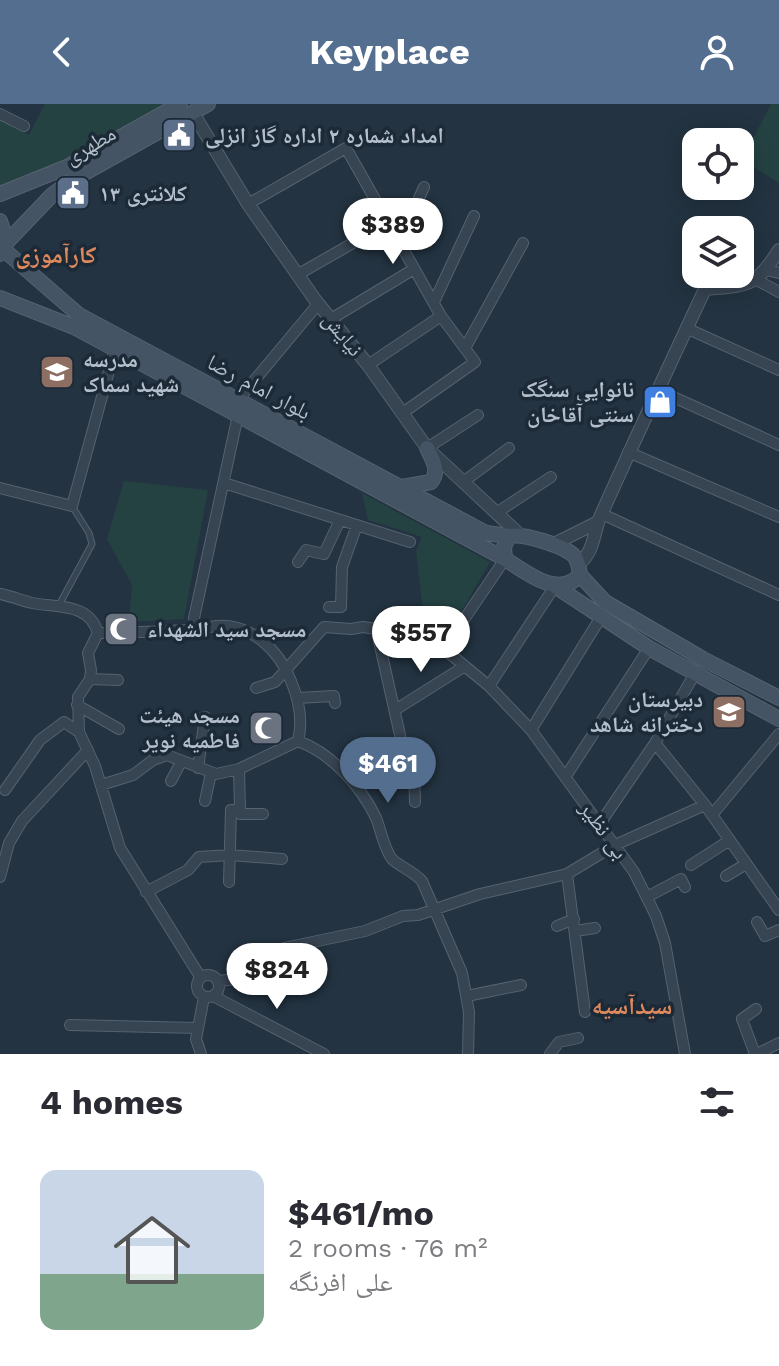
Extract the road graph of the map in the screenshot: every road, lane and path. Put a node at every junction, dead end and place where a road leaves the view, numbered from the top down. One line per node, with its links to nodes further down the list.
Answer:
1 (208, 104): 2 (main road, مطهری)
2 (186, 108): 6 (main road, مطهری); 7 (street, نیایش); 13 (main road, مطهری)
3 (0, 114): 4 (street)
4 (24, 126)
5 (424, 187): 11 (street)
6 (0, 194)
7 (248, 204): 10 (street); 16 (street, نیایش)
8 (474, 216): 20 (street)
9 (0, 221): 13 (main road)
10 (388, 223): 11 (street); 16 (street)
11 (399, 243): 15 (street)
12 (523, 243): 25 (street)
13 (4, 249): 30 (main road, بلوار امام رضا)
14 (779, 250): 17 (street)
15 (414, 269): 20 (street); 23 (street)
16 (297, 275): 21 (street, نیایش)
17 (768, 275): 18 (street); 24 (street)
18 (779, 292)
19 (0, 298): 26 (main road, بلوار امام رضا)
20 (434, 302): 22 (street)
21 (318, 304): 23 (street, نیایش); 30 (street)
22 (441, 316): 25 (street); 27 (street)
23 (331, 319): 27 (street, نیایش)
24 (686, 328): 28 (street); 29 (street)
25 (465, 348): 31 (street)
26 (115, 349): 30 (main road, بلوار امام رضا); 42 (street)
27 (368, 365): 31 (street, نیایش)
28 (779, 370)
29 (658, 390): 33 (street); 36 (street)
30 (238, 408): 39 (street); 40 (main road, بلوار امام رضا); 51 (main road, بلوار امام رضا)
31 (404, 412): 34 (street, نیایش)
32 (478, 415): 34 (street)
33 (779, 445)
34 (427, 448): 38 (street, نیایش); 40 (main road)
35 (509, 448): 38 (street)
36 (628, 452): 44 (street); 45 (street)
37 (551, 477): 43 (street)
38 (463, 482): 43 (street, نیایش)
39 (224, 483): 46 (street); 61 (street)
40 (401, 487): 48 (main road, بلوار امام رضا)
41 (0, 488): 42 (street)
42 (72, 506): 57 (lane)
43 (496, 513): 48 (street, نیایش)
44 (779, 517)
45 (600, 518): 50 (street); 53 (street); 56 (street)
46 (340, 520): 47 (street); 52 (street)
47 (357, 525): 49 (street); 58 (street)
48 (514, 535): 50 (main road, بلوار امام رضا); 51 (main road)
49 (410, 542)
50 (552, 545): 53 (main road, بلوار امام رضا)
51 (505, 559): 54 (main road, بلوار امام رضا); 64 (street)
52 (298, 562)
53 (579, 570): 54 (main road); 73 (main road)
54 (555, 586): 59 (main road); 70 (street)
55 (0, 594): 57 (street)
56 (779, 595)
57 (58, 606): 62 (street)
58 (329, 607)
59 (601, 617): 63 (main road); 80 (street)
60 (376, 628): 64 (street, بی نظیر); 66 (street, بی نظیر); 76 (street)
61 (197, 630): 62 (street); 66 (street)
62 (98, 633): 68 (street)
63 (649, 648): 67 (main road); 92 (street)
64 (444, 649): 65 (street, بی نظیر)
65 (465, 666): 70 (street, بی نظیر); 76 (street)
66 (287, 670): 71 (street); 72 (street)
67 (694, 675): 78 (main road); 84 (street)
68 (90, 679): 69 (street); 75 (street)
69 (118, 680)
70 (489, 686): 80 (street, بی نظیر)
71 (256, 688)
72 (297, 698): 74 (street); 83 (street)
73 (779, 698)
74 (335, 703)
75 (77, 705): 79 (street); 81 (street)
76 (395, 710): 86 (street)
77 (197, 719): 89 (street)
78 (779, 719)
79 (119, 729)
80 (531, 730): 92 (street, بی نظیر)
81 (79, 732): 87 (street); 95 (street)
82 (779, 734): 101 (street)
83 (298, 741): 90 (street); 116 (street)
84 (655, 743): 98 (street); 102 (street)
85 (367, 747): 86 (street)
86 (404, 747): 97 (street)
87 (88, 750): 94 (street); 111 (street)
88 (181, 762): 89 (street); 93 (street); 94 (street)
89 (198, 768): 91 (street)
90 (239, 769): 91 (street); 99 (street)
91 (211, 773): 96 (street)
92 (566, 776): 102 (street, بی نظیر)
93 (171, 781)
94 (101, 785): 114 (street)
95 (5, 790)
96 (205, 801)
97 (415, 802)
98 (705, 805): 101 (street); 104 (street)
99 (240, 809): 100 (street); 105 (street)
100 (263, 814)
101 (712, 815): 103 (street)
102 (599, 825): 104 (street, بی نظیر)
103 (730, 840): 107 (street); 108 (street)
104 (615, 845): 109 (street); 115 (street, بی نظیر)
105 (230, 855): 106 (street); 112 (street); 114 (street)
106 (282, 859)
107 (746, 864): 110 (street); 117 (street)
108 (691, 865)
109 (567, 874): 116 (street); 118 (street)
110 (726, 876)
111 (0, 877)
112 (229, 882)
113 (685, 887): 115 (street)
114 (146, 892): 124 (street)
115 (647, 897): 140 (street, بی نظیر)
116 (432, 908): 125 (street); 127 (street)
117 (779, 910)
118 (574, 919): 120 (street); 123 (street)
119 (757, 922): 122 (street)
120 (557, 926)
121 (595, 928): 123 (street)
122 (779, 930)
123 (575, 931): 130 (street)
124 (201, 978): 125 (street); 128 (street)
125 (218, 981): 128 (street)
126 (521, 985): 127 (street)
127 (467, 996): 138 (street)
128 (208, 997): 132 (street); 135 (street)
129 (756, 1009): 141 (street)
130 (585, 1012)
131 (70, 1025): 132 (street)
132 (197, 1028): 136 (street)
133 (578, 1038): 139 (street)
134 (779, 1043): 141 (street)
135 (304, 1050): 137 (street)
136 (201, 1054)
137 (324, 1054)
138 (468, 1054)
139 (550, 1054)
140 (685, 1054)
141 (756, 1054)

